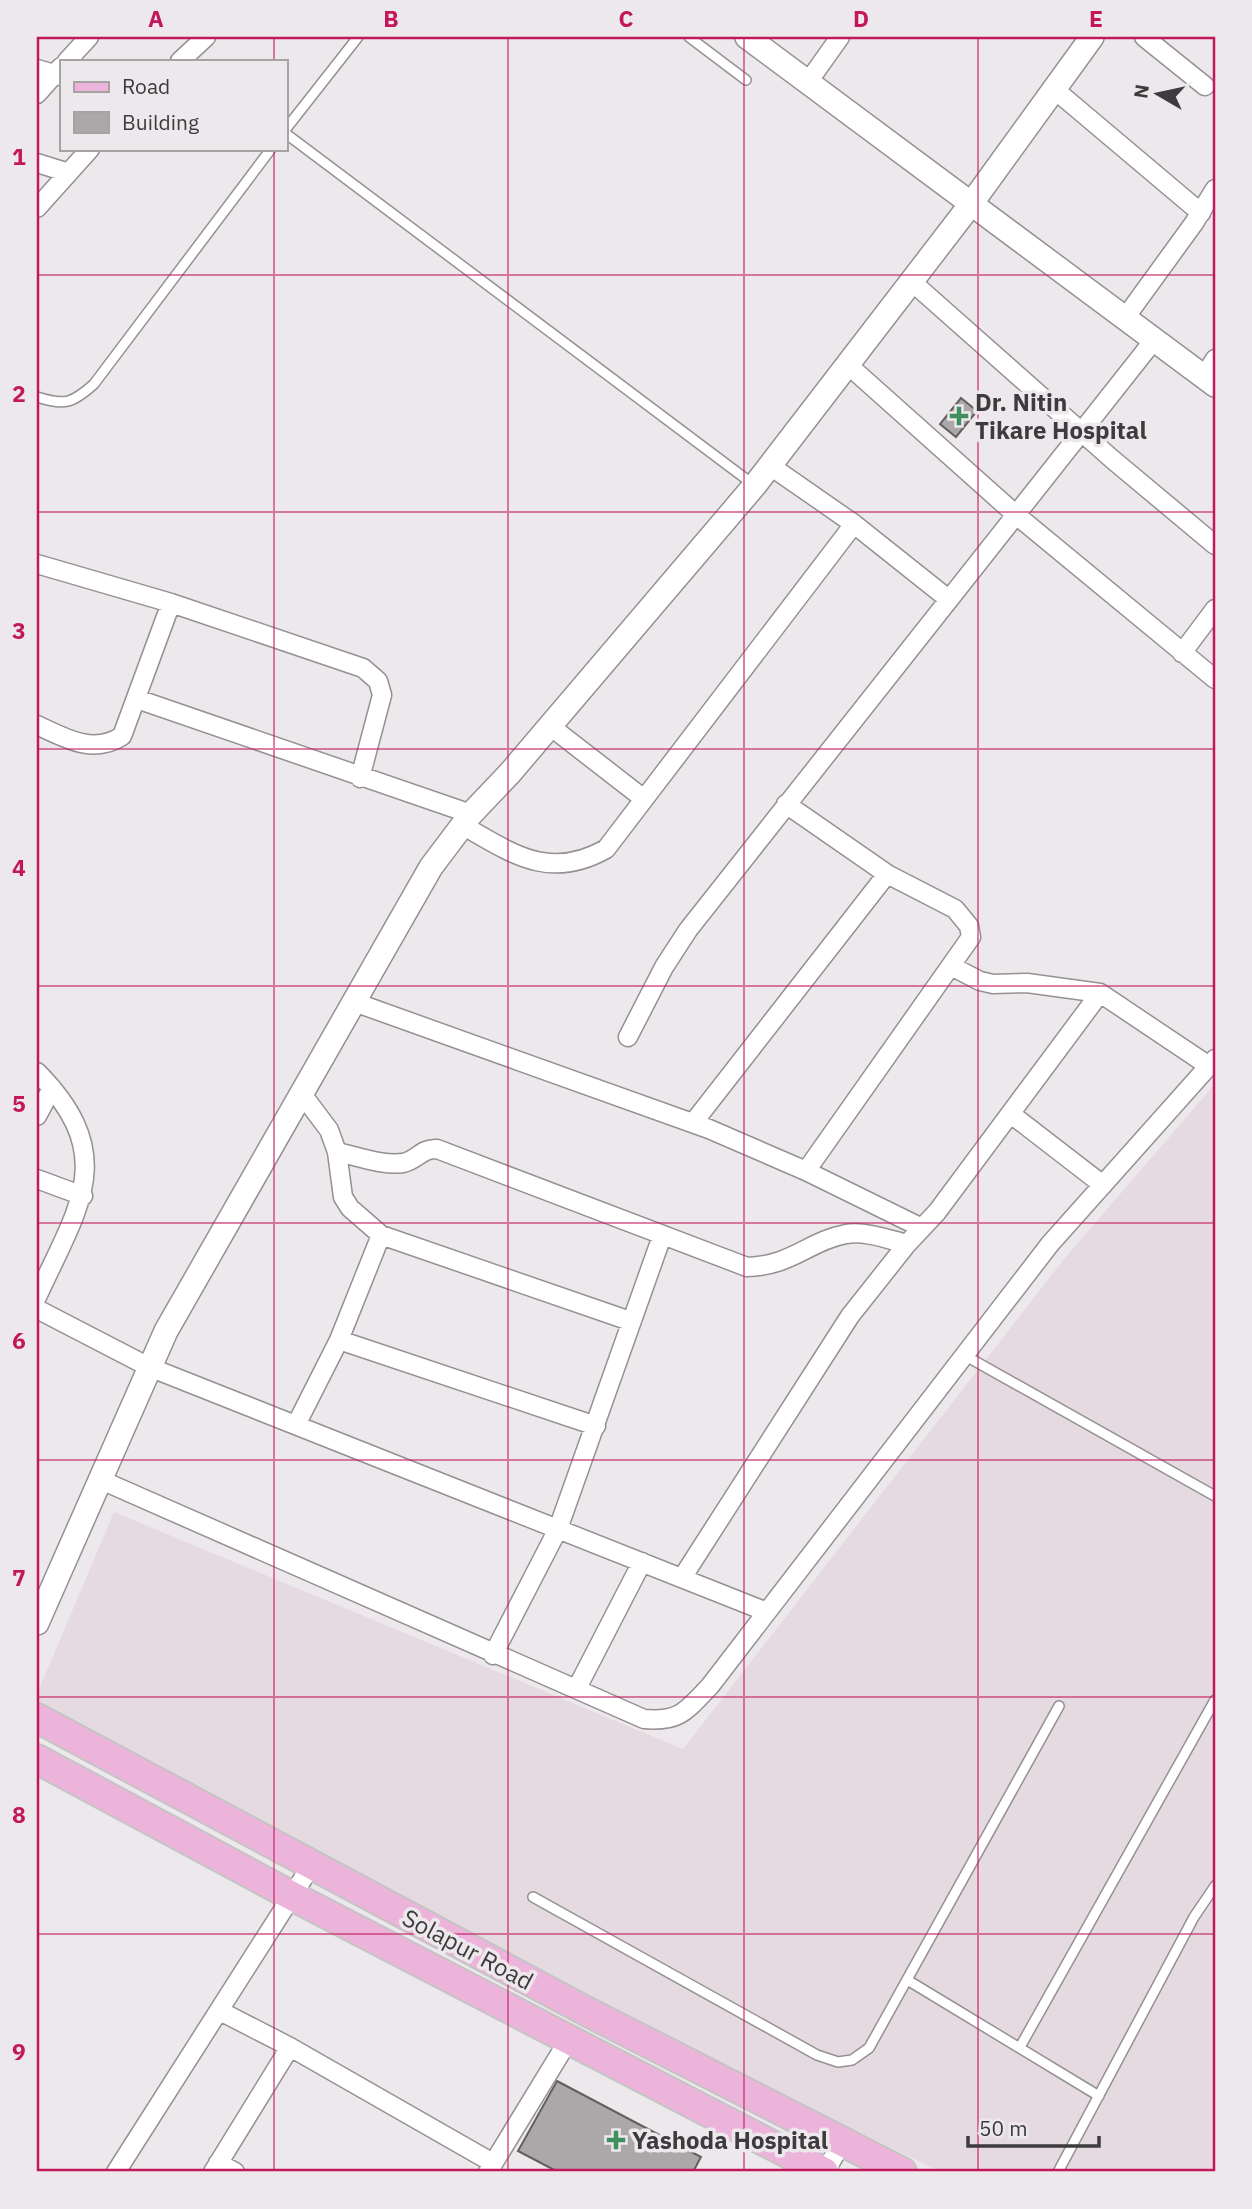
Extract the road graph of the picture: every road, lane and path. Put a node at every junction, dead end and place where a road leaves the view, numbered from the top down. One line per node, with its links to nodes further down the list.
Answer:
1 (89, 37): 9 (street)
2 (205, 37): 10 (street)
3 (358, 37): 19 (lane)
4 (689, 37): 14 (lane)
5 (747, 37): 15 (street)
6 (840, 37): 15 (street)
7 (1092, 37): 17 (street)
8 (1144, 37): 16 (street)
9 (69, 60)
10 (181, 60)
11 (37, 69): 12 (street)
12 (60, 70)
13 (60, 71): 18 (street)
14 (746, 80)
15 (808, 82): 26 (street)
16 (1205, 86)
17 (1054, 89): 26 (street); 28 (street)
18 (37, 94)
19 (287, 129)
20 (287, 134): 37 (lane)
21 (89, 150): 24 (street)
22 (270, 150): 34 (lane)
23 (37, 163): 24 (street)
24 (66, 172): 27 (street)
25 (1215, 189): 28 (street)
26 (971, 204): 29 (street); 30 (street)
27 (37, 208)
28 (1201, 213): 30 (street)
29 (911, 281): 32 (street); 35 (street)
30 (1125, 318): 31 (street)
31 (1154, 340): 33 (street); 35 (street)
32 (846, 365): 36 (street); 38 (street)
33 (1211, 373)
34 (37, 397)
35 (1080, 431): 38 (street); 40 (street)
36 (769, 465): 37 (street); 39 (street)
37 (755, 485): 49 (street)
38 (1015, 514): 42 (street); 45 (street)
39 (854, 524): 42 (street); 51 (street)
40 (1215, 545)
41 (37, 564): 43 (street)
42 (947, 598): 52 (street)
43 (171, 603): 47 (street); 50 (street)
44 (1215, 608): 45 (street)
45 (1182, 653): 46 (street)
46 (1215, 679)
47 (137, 699): 48 (street); 50 (street)
48 (37, 725)
49 (550, 726): 51 (street); 53 (street)
50 (360, 778): 53 (street)
51 (644, 799): 53 (street)
52 (786, 803): 54 (street); 58 (street)
53 (466, 819): 57 (street)
54 (887, 874): 55 (street); 65 (street)
55 (951, 965): 56 (street); 67 (street)
56 (1100, 993): 59 (street); 63 (street)
57 (354, 1002): 62 (street); 65 (street)
58 (628, 1037)
59 (1212, 1063): 69 (street)
60 (37, 1072): 61 (street)
61 (52, 1088): 64 (street); 70 (street)
62 (302, 1094): 66 (street); 80 (street)
63 (1011, 1114): 69 (street); 71 (street)
64 (37, 1116)
65 (693, 1123): 67 (street)
66 (337, 1152): 72 (street); 73 (street)
67 (806, 1171): 71 (street)
68 (37, 1179): 70 (street)
69 (1103, 1185): 79 (street)
70 (83, 1196): 75 (street)
71 (922, 1228): 74 (street)
72 (381, 1235): 77 (street); 78 (street)
73 (662, 1236): 74 (street); 77 (street)
74 (907, 1244): 87 (street)
75 (37, 1297)
76 (37, 1309): 80 (street)
77 (631, 1321): 82 (street)
78 (339, 1340): 81 (street); 82 (street)
79 (964, 1356): 84 (lane); 89 (street)
80 (149, 1367): 81 (street); 83 (street)
81 (296, 1425): 85 (street)
82 (596, 1426): 85 (street)
83 (101, 1480): 88 (street); 91 (street)
84 (1215, 1496)
85 (558, 1529): 86 (street); 91 (street)
86 (642, 1562): 87 (street); 92 (street)
87 (682, 1578): 89 (street)
88 (42, 1594): 90 (street)
89 (767, 1612): 92 (street)
90 (37, 1623)
91 (493, 1654): 92 (street)
92 (577, 1688)
93 (1215, 1700): 105 (lane)
94 (1059, 1706): 101 (lane)
95 (37, 1718): 97 (main road, Solapur Road)
96 (37, 1759): 99 (main road, Solapur Road)
97 (311, 1866): 99 (street); 107 (main road, Solapur Road)
98 (1215, 1886): 106 (lane)
99 (292, 1896): 102 (street); 103 (main road, Solapur Road)
100 (533, 1896): 101 (lane)
101 (909, 1981): 105 (lane)
102 (220, 2011): 104 (street); 110 (street)
103 (568, 2041): 109 (street); 112 (main road, Solapur Road)
104 (290, 2047): 108 (street); 109 (street)
105 (1020, 2047): 106 (lane)
106 (1099, 2096): 114 (lane)
107 (842, 2141): 112 (street); 113 (main road, Solapur Road)
108 (215, 2168): 111 (street)
109 (490, 2168)
110 (116, 2172)
111 (235, 2172)
112 (825, 2172)
113 (902, 2172)
114 (1058, 2172)

